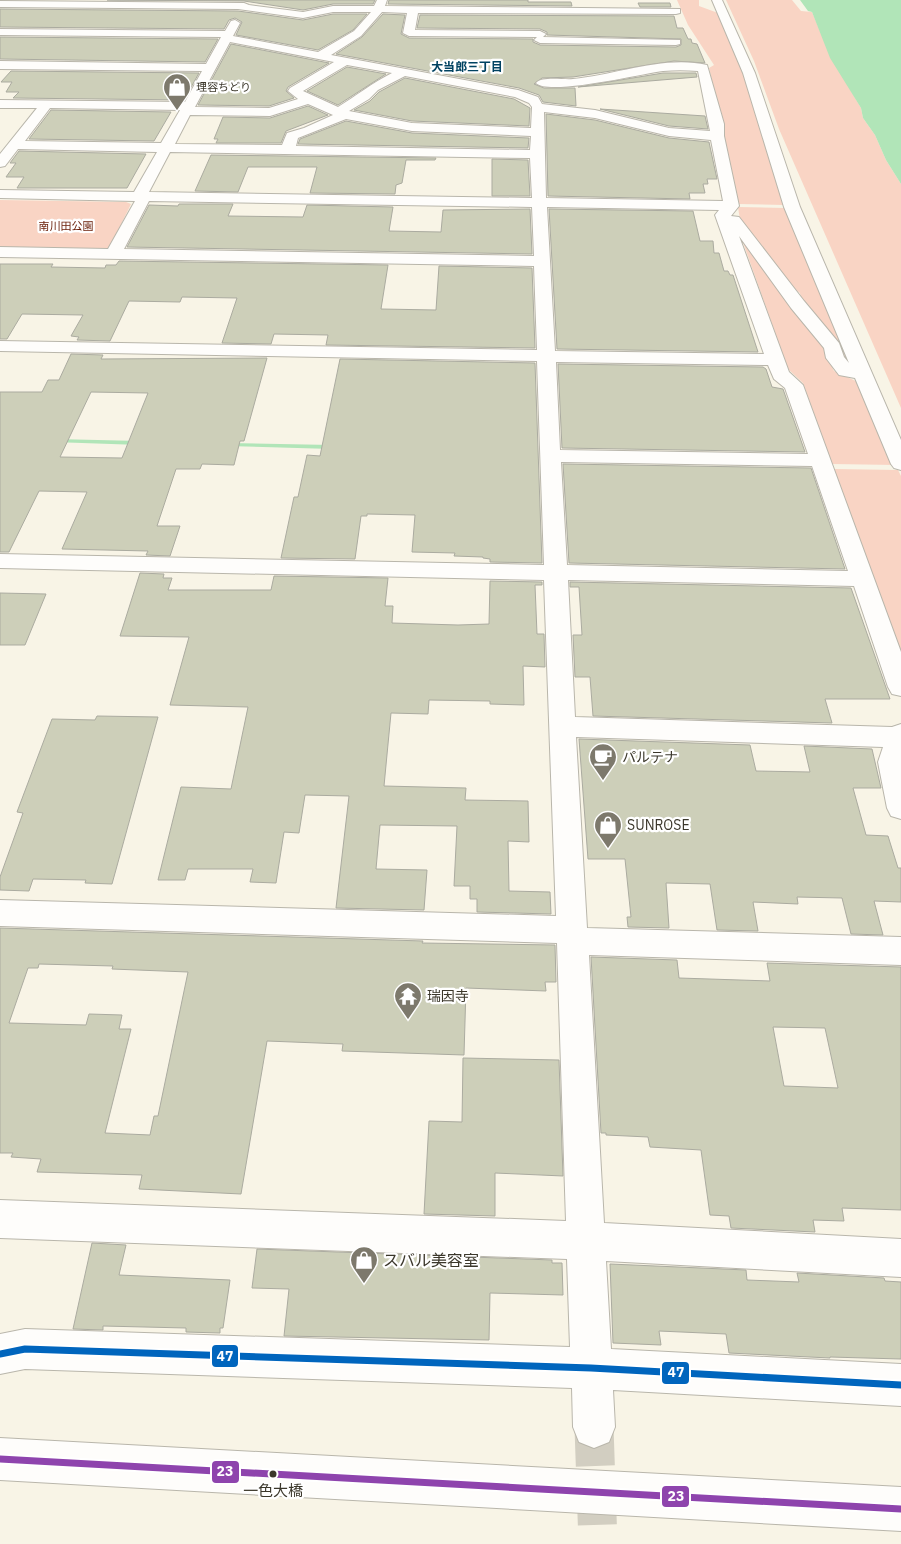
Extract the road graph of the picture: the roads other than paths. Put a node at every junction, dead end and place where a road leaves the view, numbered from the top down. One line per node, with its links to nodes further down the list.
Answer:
1 (704, 0): 6 (main road)
2 (53, 2): 3 (main road); 4 (main road); 16 (main road)
3 (0, 4)
4 (245, 4): 10 (main road); 18 (main road)
5 (380, 4): 8 (main road); 10 (main road); 12 (main road)
6 (719, 4): 53 (main road)
7 (538, 5): 8 (main road); 9 (main road); 17 (main road)
8 (413, 9): 17 (main road)
9 (676, 11)
10 (289, 13): 11 (main road)
11 (268, 24)
12 (364, 26): 13 (main road); 21 (main road)
13 (382, 28)
14 (0, 32): 16 (main road)
15 (254, 32): 18 (main road)
16 (24, 33): 18 (main road); 20 (main road)
17 (542, 35): 19 (main road)
18 (231, 37): 21 (main road); 24 (main road)
19 (676, 42)
20 (6, 51)
21 (321, 55): 22 (main road)
22 (346, 60): 25 (main road); 26 (main road)
23 (0, 65): 24 (main road)
24 (210, 68): 34 (main road)
25 (404, 72): 29 (main road); 33 (main road)
26 (321, 77): 27 (main road); 30 (main road)
27 (339, 80)
28 (356, 83): 29 (main road)
29 (374, 87): 35 (main road)
30 (306, 100): 34 (main road); 35 (main road)
31 (0, 104): 32 (main road)
32 (47, 104): 34 (main road); 38 (main road)
33 (536, 104): 36 (main road); 37 (main road); 37 (main road)
34 (187, 109): 39 (main road)
35 (342, 113): 36 (main road); 40 (main road)
36 (538, 132): 41 (main road)
37 (716, 136): 46 (main road)
38 (14, 145): 39 (main road); 42 (main road)
39 (166, 148): 40 (main road); 44 (main road)
40 (288, 150): 41 (main road)
41 (537, 154): 45 (main road)
42 (0, 163)
43 (0, 194): 44 (main road)
44 (141, 197): 45 (main road); 48 (main road)
45 (540, 204): 46 (main road); 49 (main road)
46 (727, 210): 52 (main road); 53 (main road)
47 (0, 252): 48 (main road)
48 (113, 254): 49 (main road)
49 (543, 261): 51 (main road)
50 (0, 346): 51 (main road)
51 (547, 356): 52 (main road); 54 (main road)
52 (776, 360): 55 (main road)
53 (862, 373): 56 (main road)
54 (552, 456): 55 (main road); 58 (main road)
55 (821, 460): 59 (main road)
56 (901, 464)
57 (0, 560): 58 (main road)
58 (556, 573): 59 (main road); 61 (main road)
59 (863, 579): 60 (main road)
60 (901, 687)
61 (563, 727): 62 (main road); 65 (main road)
62 (900, 736): 63 (main road)
63 (901, 808)
64 (0, 913): 65 (main road)
65 (572, 935): 66 (main road); 68 (main road)
66 (901, 952)
67 (0, 1219): 68 (main road)
68 (586, 1241): 69 (main road); 71 (main road)
69 (901, 1258)
70 (0, 1354): 71 (main road)
71 (591, 1368): 72 (main road); 73 (main road)
72 (901, 1385)
73 (594, 1427)
74 (0, 1459): 75 (main road)
75 (901, 1509)

